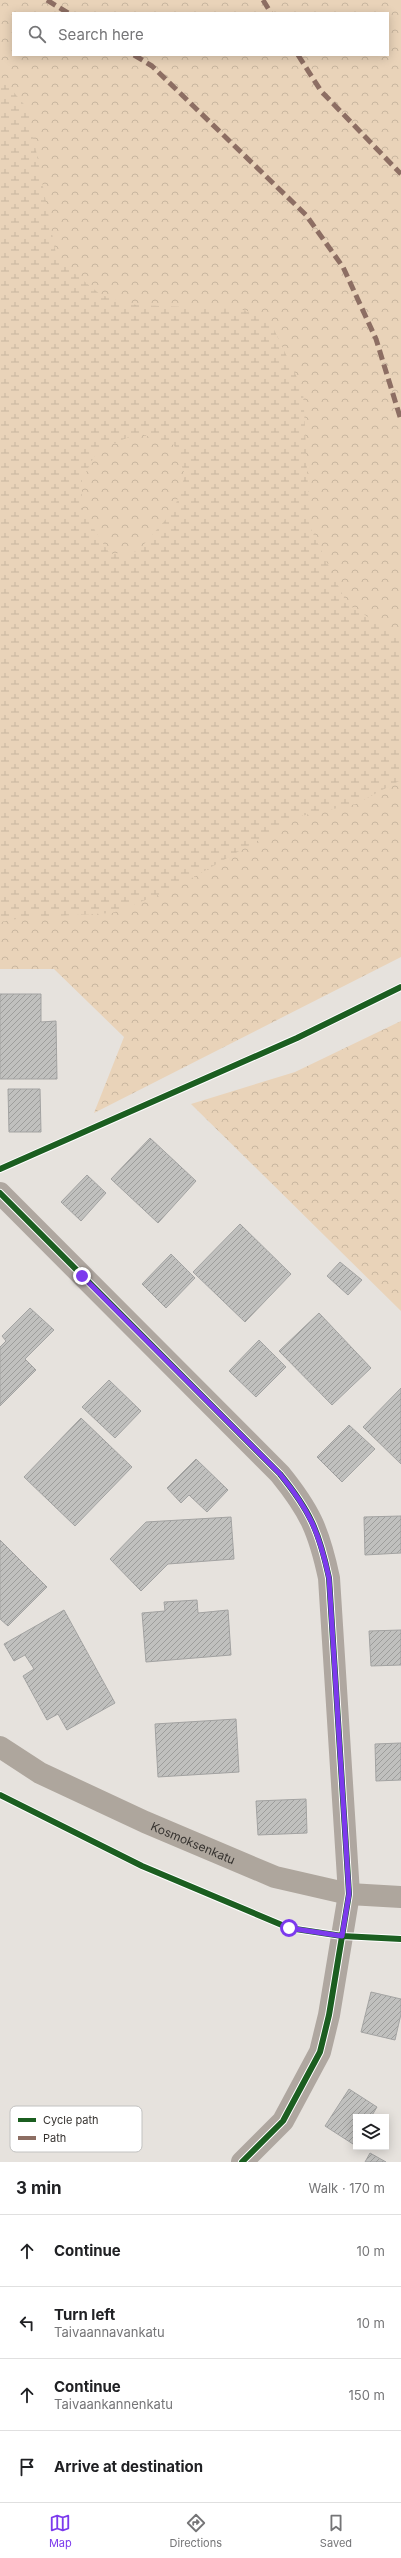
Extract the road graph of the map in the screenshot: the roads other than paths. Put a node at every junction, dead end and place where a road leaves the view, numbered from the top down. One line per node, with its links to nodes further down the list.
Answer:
1 (0, 1193): 3 (street)
2 (0, 1747): 3 (street, Kosmoksenkatu)
3 (349, 1894): 4 (street, Kosmoksenkatu); 5 (street)
4 (401, 1897)
5 (242, 2162)

